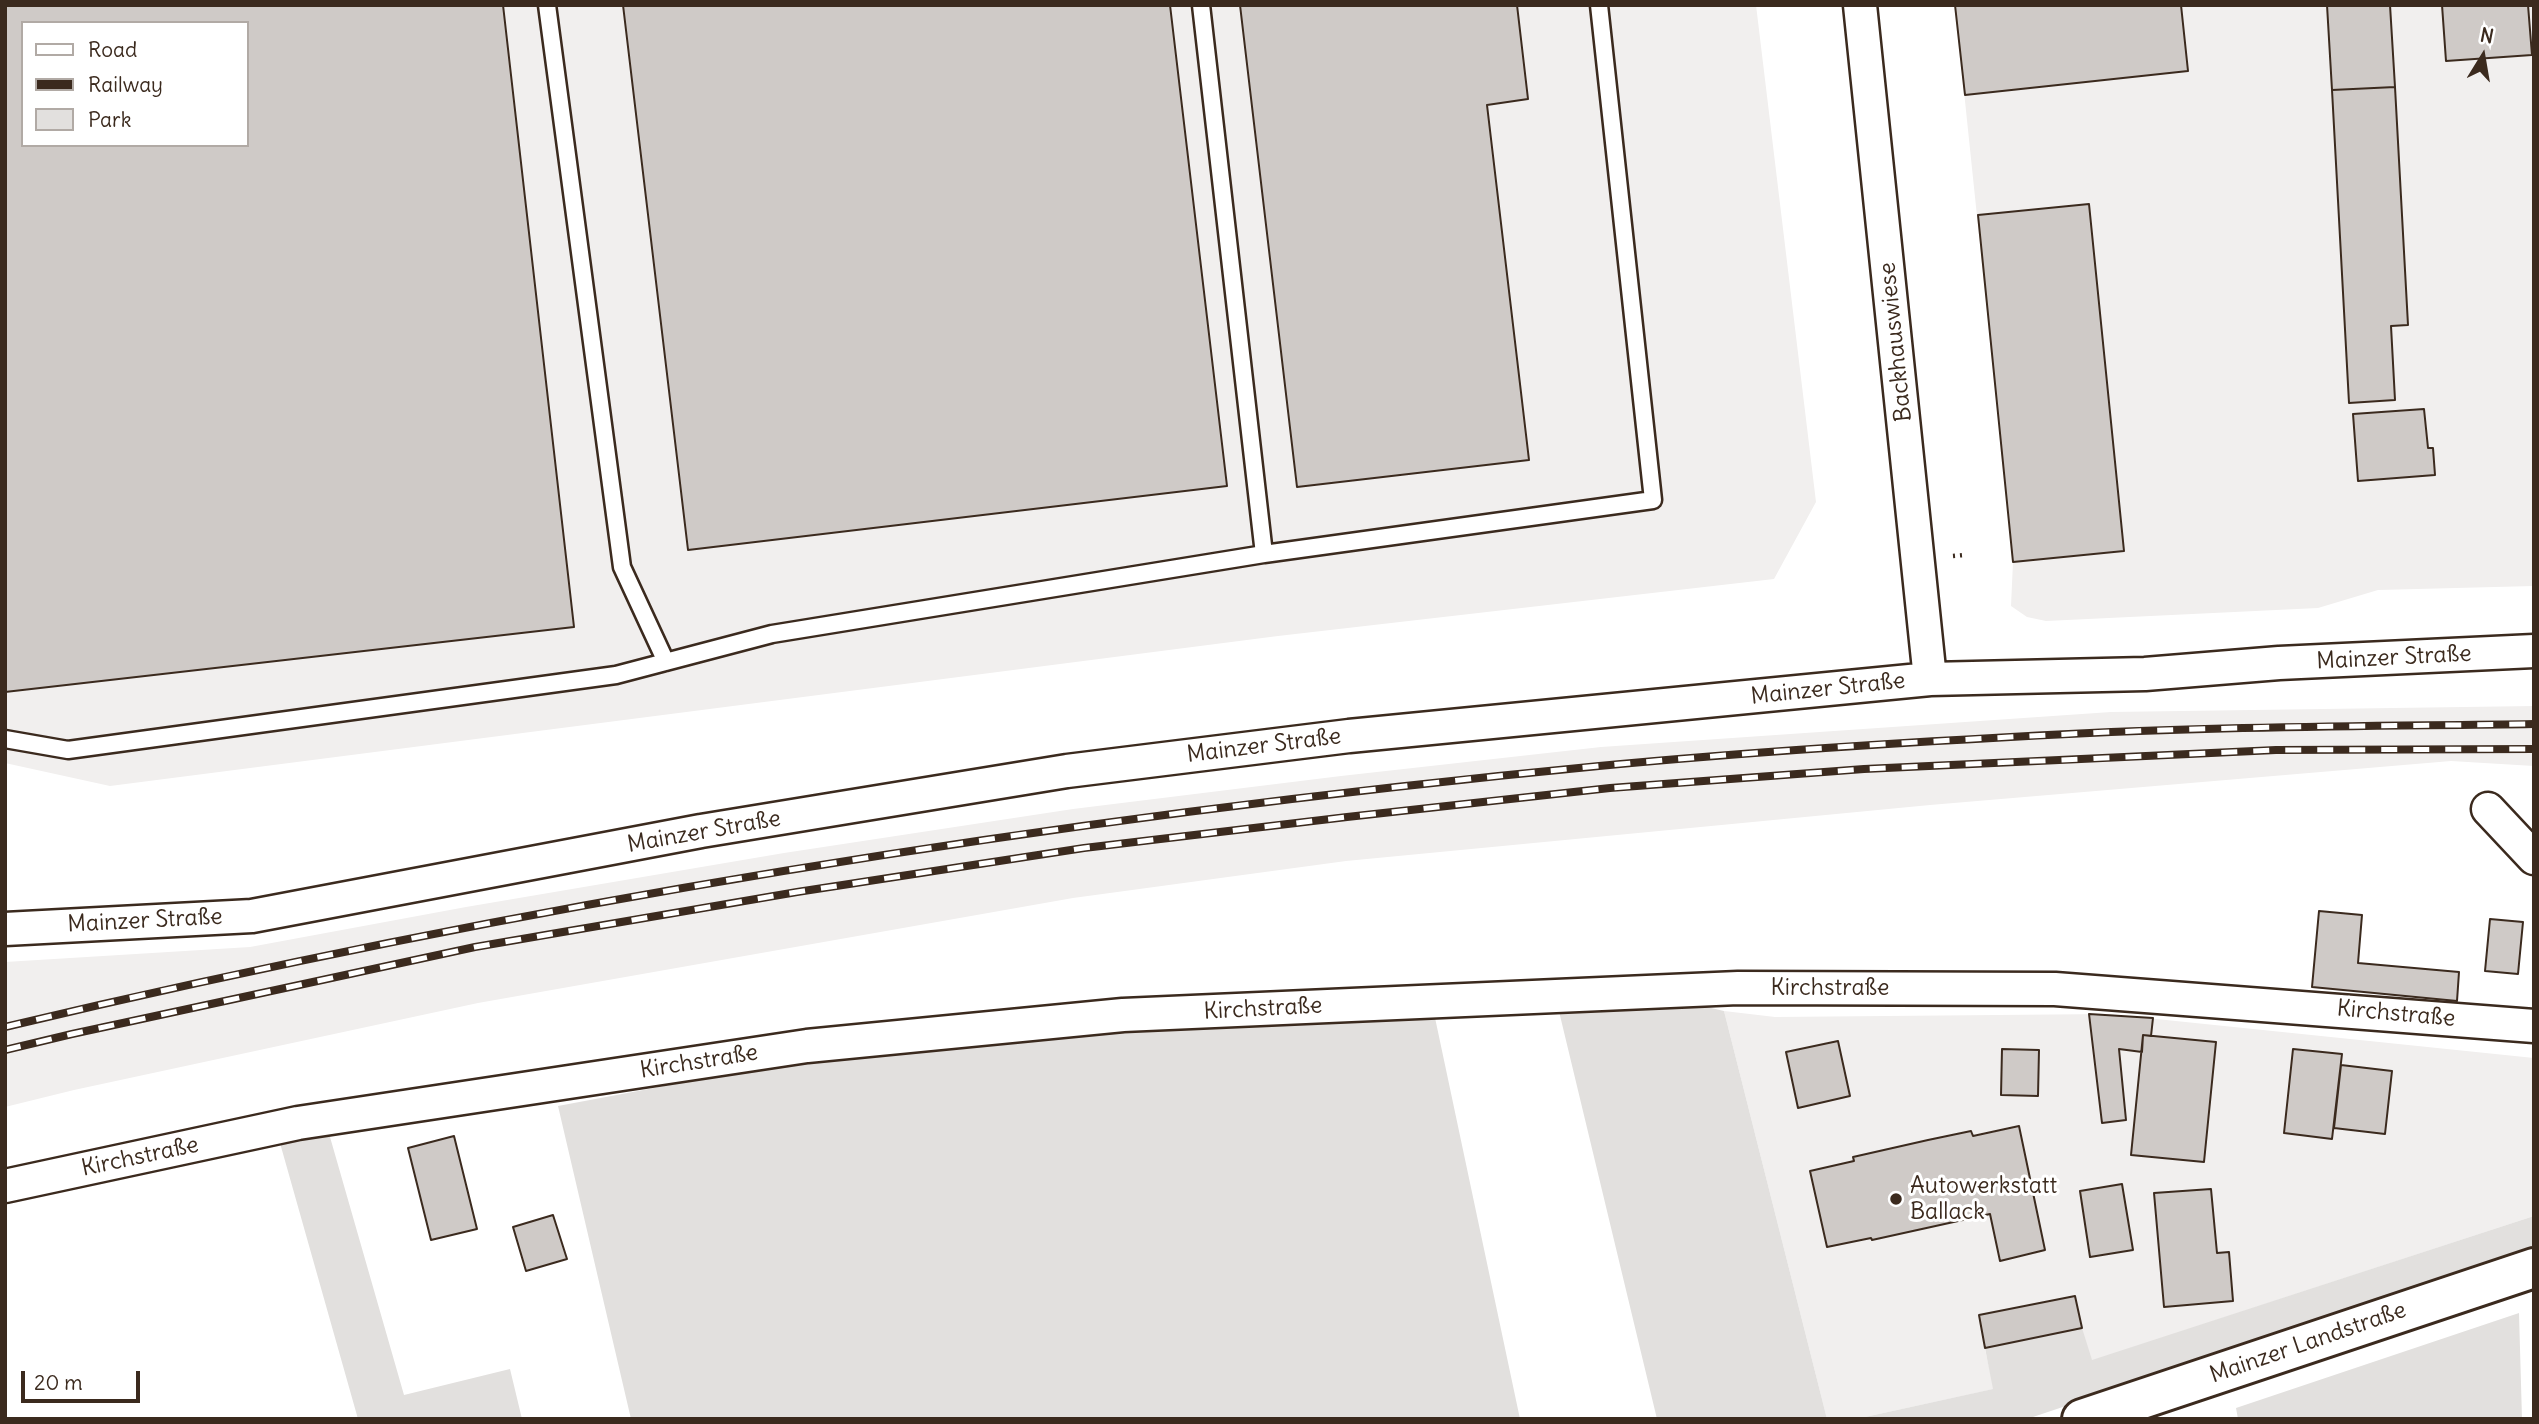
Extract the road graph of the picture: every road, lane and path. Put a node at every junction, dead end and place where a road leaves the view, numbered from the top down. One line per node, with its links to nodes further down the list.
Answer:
1 (547, 5): 7 (lane)
2 (1201, 5): 5 (lane)
3 (1599, 5): 5 (lane)
4 (1860, 5): 8 (street, Backhauswiese)
5 (1264, 554): 7 (lane)
6 (2534, 651): 8 (street, Mainzer Straße)
7 (666, 662): 9 (lane)
8 (1930, 679): 12 (street, Mainzer Straße)
9 (5, 739)
10 (2488, 809): 11 (street)
11 (2534, 858)
12 (5, 929)
13 (2534, 1026): 14 (street, Kirchstraße)
14 (5, 1186)
15 (2534, 1268): 16 (main road, Mainzer Landstraße)
16 (2082, 1419)

